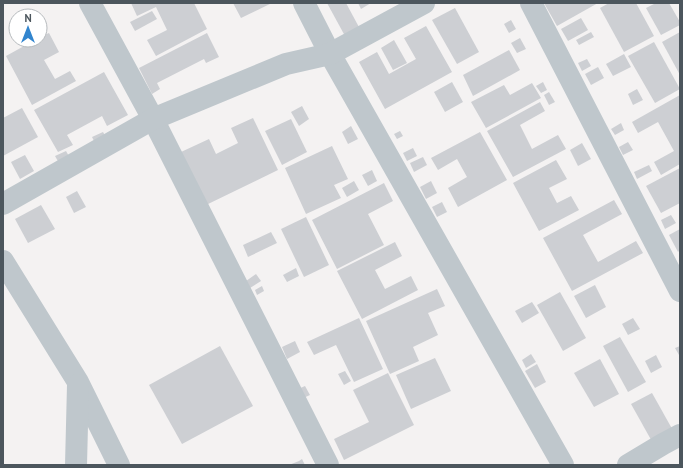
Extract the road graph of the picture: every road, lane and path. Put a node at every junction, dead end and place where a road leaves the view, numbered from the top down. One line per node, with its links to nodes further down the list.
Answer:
1 (90, 3): 6 (street)
2 (304, 3): 5 (street)
3 (424, 3): 5 (street)
4 (531, 3): 9 (street)
5 (330, 54): 6 (street); 15 (street)
6 (153, 119): 7 (street); 14 (street)
7 (3, 204)
8 (3, 262): 10 (street)
9 (680, 291)
10 (78, 382): 12 (street); 13 (street)
11 (680, 435): 16 (street)
12 (76, 465)
13 (119, 465)
14 (328, 465)
15 (563, 465)
16 (628, 465)

